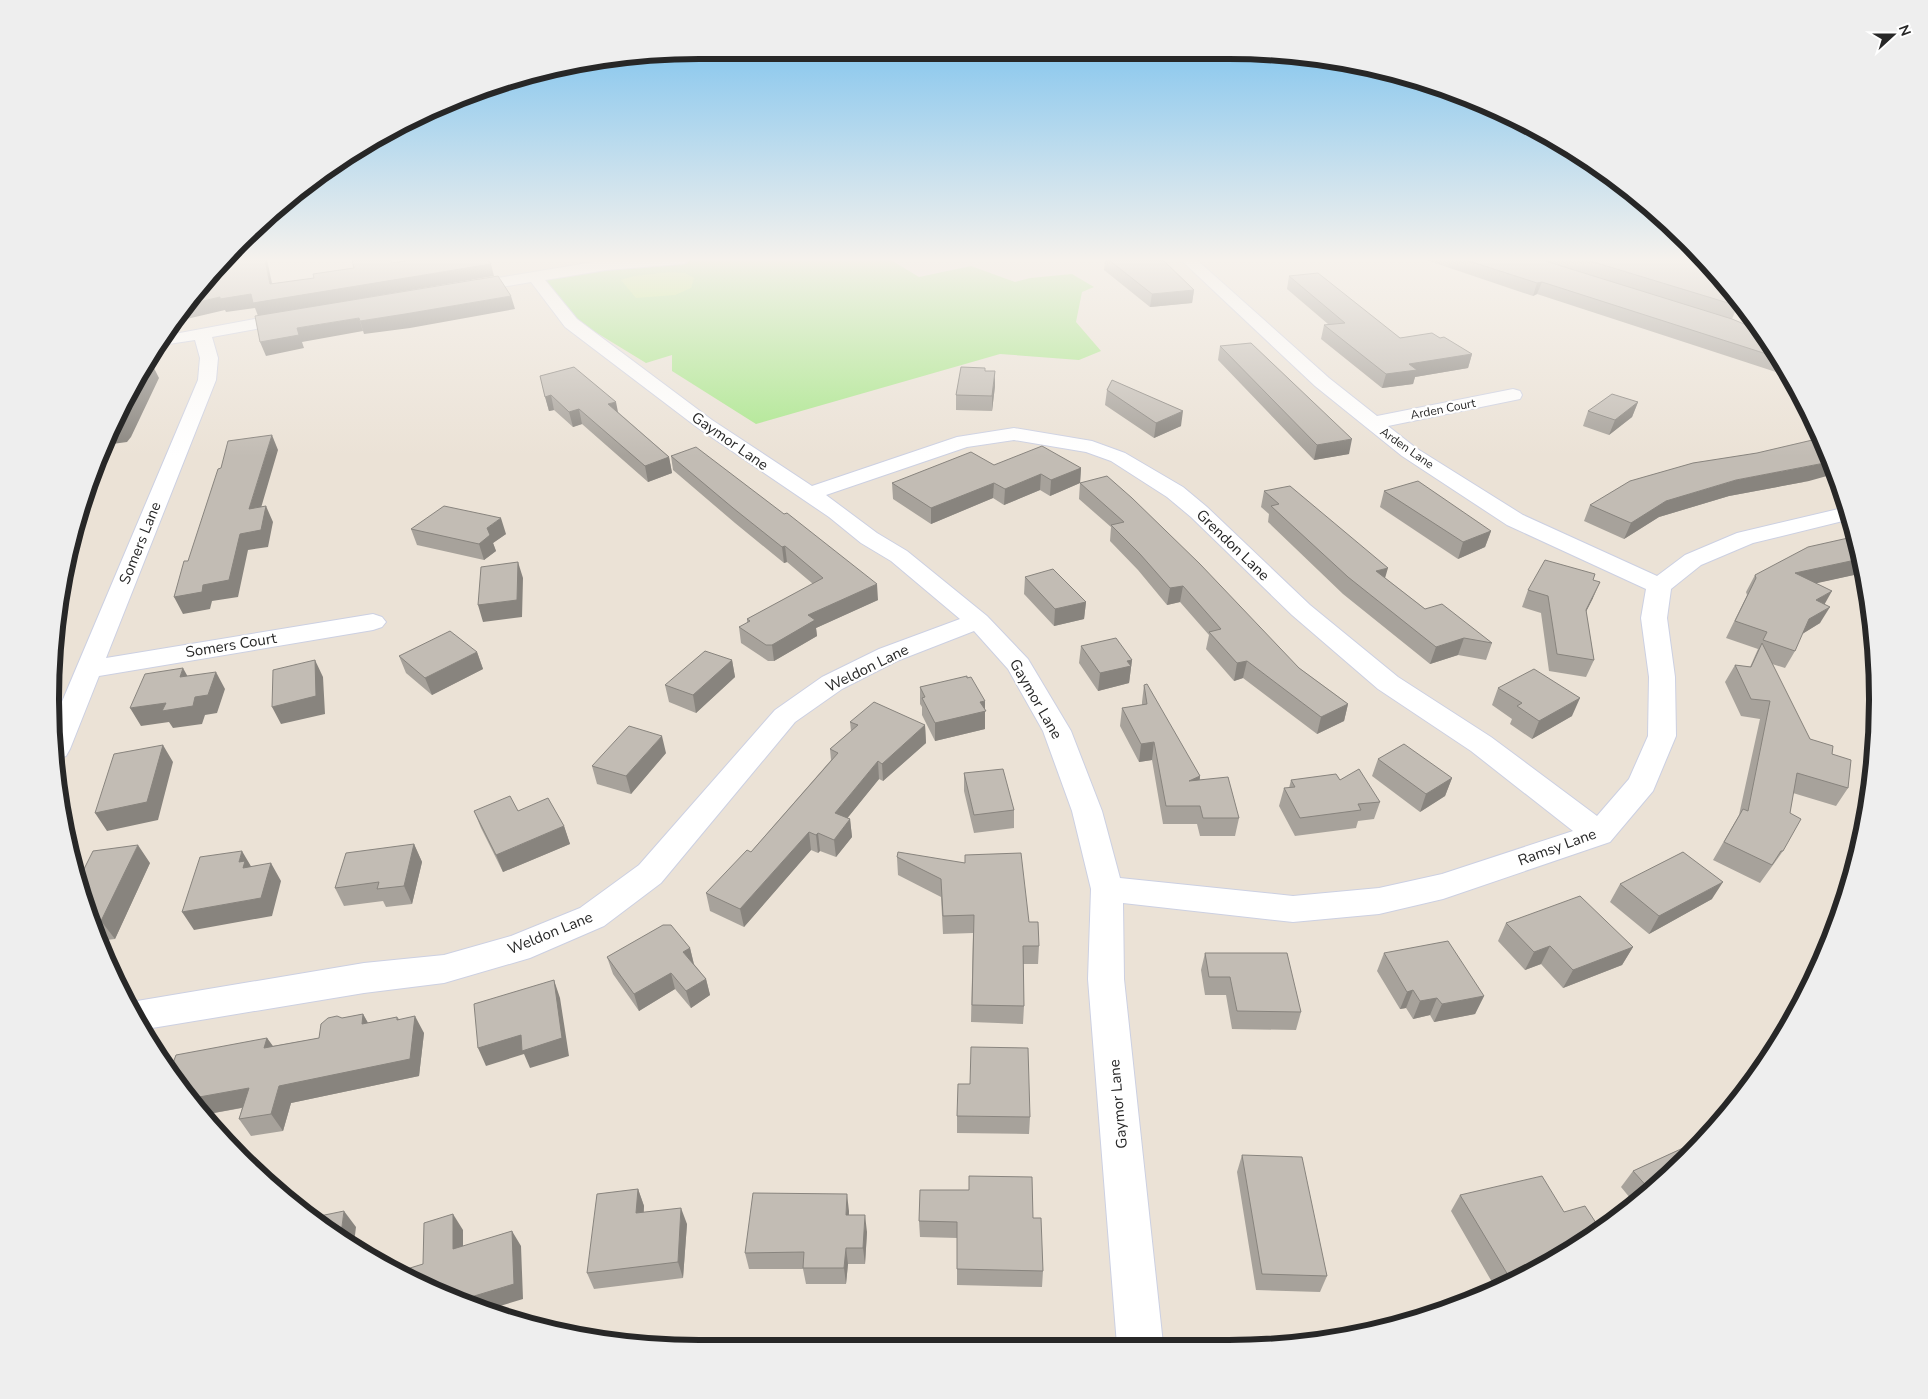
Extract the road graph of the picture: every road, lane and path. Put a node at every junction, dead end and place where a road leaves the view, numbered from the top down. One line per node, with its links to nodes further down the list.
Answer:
1 (248, 325): 4 (street)
2 (574, 325): 8 (street, Gaymor Lane)
3 (1260, 325): 7 (street, Arden Lane)
4 (202, 334): 5 (street); 13 (street, Somers Lane)
5 (170, 340)
6 (1513, 395): 7 (street, Arden Court)
7 (1372, 424): 10 (street, Arden Lane)
8 (808, 494): 11 (street, Gaymor Lane); 15 (street, Grendon Lane)
9 (1841, 515): 10 (street)
10 (1659, 586): 15 (street, Ramsy Lane)
11 (978, 621): 16 (street, Gaymor Lane); 17 (street, Weldon Lane)
12 (373, 622): 13 (street, Somers Court)
13 (89, 669): 14 (street, Somers Lane)
14 (60, 740)
15 (1599, 834): 16 (street, Ramsy Lane)
16 (1107, 890): 18 (street, Gaymor Lane)
17 (142, 1014)
18 (1140, 1340)

